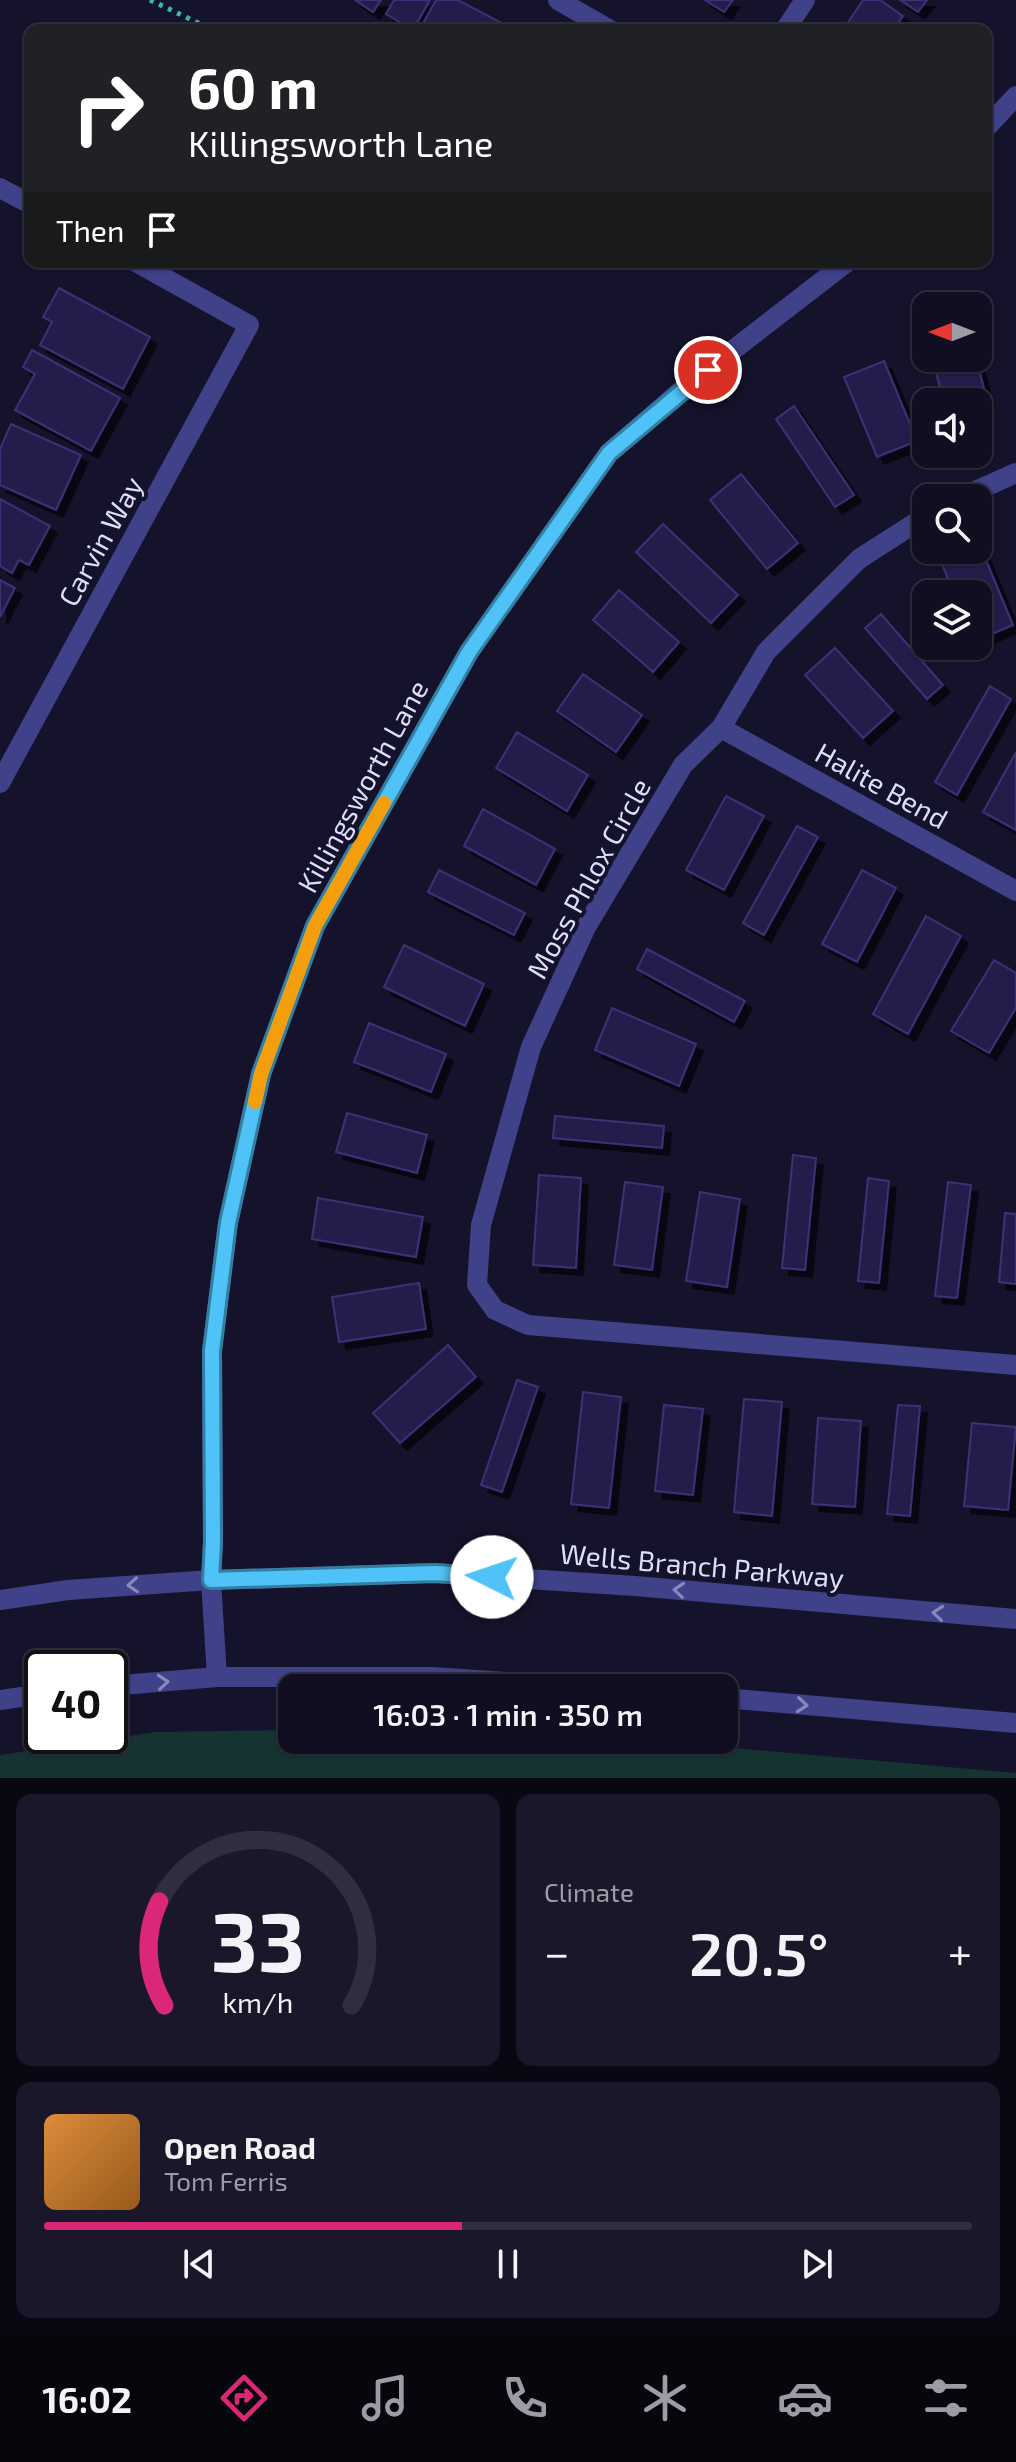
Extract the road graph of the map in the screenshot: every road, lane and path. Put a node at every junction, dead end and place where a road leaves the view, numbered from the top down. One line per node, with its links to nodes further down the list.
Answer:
1 (150, 0): 4 (path)
2 (558, 0): 5 (street)
3 (805, 0): 6 (street)
4 (200, 24)
5 (600, 24)
6 (789, 24)
7 (1016, 96): 8 (street)
8 (992, 122)
9 (0, 188): 10 (street)
10 (24, 201)
11 (147, 268): 17 (street, Carvin Way)
12 (839, 268): 20 (street, Killingsworth Lane)
13 (1016, 473): 14 (street)
14 (991, 484)
15 (912, 525): 16 (street, Moss Phlox Circle)
16 (721, 728): 18 (street, Halite Bend); 19 (street, Moss Phlox Circle)
17 (0, 783)
18 (1016, 891)
19 (1016, 1365)
20 (211, 1580): 21 (street, Wells Branch Parkway, one-way to 21); 22 (street, Wells Branch Parkway, one-way to 20); 23 (street, Killingsworth Lane)
21 (0, 1600)
22 (1016, 1619)
23 (217, 1677): 24 (street); 25 (street, one-way to 23)
24 (278, 1677)
25 (128, 1684)
26 (24, 1697): 28 (street)
27 (738, 1699): 29 (street, one-way to 29)
28 (0, 1700)
29 (1016, 1723)

